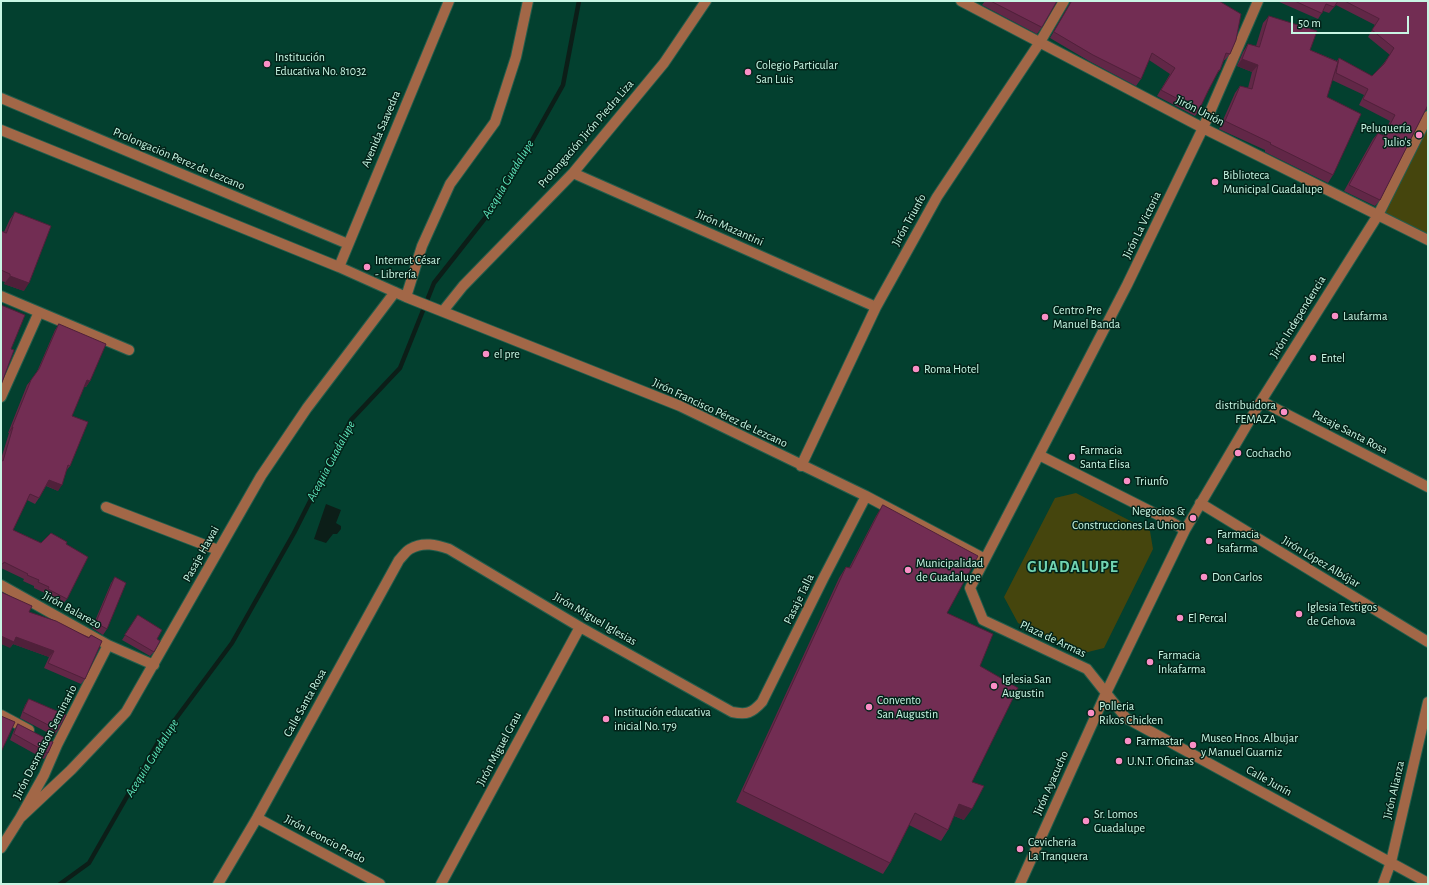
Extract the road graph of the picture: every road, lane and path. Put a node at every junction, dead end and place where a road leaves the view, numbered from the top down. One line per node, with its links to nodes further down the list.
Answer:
1 (449, 1): 15 (street, Avenida Saavedra)
2 (528, 1): 19 (street)
3 (706, 1): 12 (street, Prolongación Jirón Piedra Liza)
4 (961, 1): 7 (street, Jirón Unión)
5 (1064, 1): 7 (street, Jirón Triunfo)
6 (1258, 1): 10 (street, Jirón La Victoria)
7 (1040, 42): 10 (street, Jirón Unión); 20 (street, Jirón Triunfo)
8 (1, 98): 15 (street, Prolongación Perez de Lezcano)
9 (1428, 116): 13 (street, Jirón Independencia)
10 (1203, 128): 13 (street, Jirón Unión); 26 (street, Jirón La Victoria)
11 (1, 130): 16 (street)
12 (573, 173): 20 (street, Jirón Mazantini); 21 (street, Prolongación Jirón Piedra Liza)
13 (1378, 215): 14 (street, Jirón Unión); 25 (street, Jirón Independencia)
14 (1428, 240)
15 (348, 244): 16 (street, Avenida Saavedra)
16 (339, 267): 17 (street, Jirón Francisco Pérez de Lezcano)
17 (395, 292): 19 (street, Jirón Francisco Pérez de Lezcano); 34 (street, Pasaje Hawai)
18 (1, 296): 22 (street)
19 (406, 297): 21 (street, Jirón Francisco Pérez de Lezcano)
20 (876, 307): 27 (street, Jirón Triunfo)
21 (439, 310): 27 (street, Jirón Francisco Pérez de Lezcano)
22 (39, 312): 23 (street); 24 (street)
23 (129, 350)
24 (1, 397)
25 (1261, 401): 28 (street, Pasaje Santa Rosa); 30 (street, Jirón Independencia)
26 (1038, 455): 32 (street); 35 (street, Plaza de Armas)
27 (802, 466): 29 (street, Jirón Francisco Pérez de Lezcano)
28 (1428, 487)
29 (866, 496): 35 (street, Jirón Francisco Pérez de Lezcano); 43 (street, Pasaje Talla)
30 (1200, 503): 32 (street, Jirón Independencia); 38 (street, Jirón López Albújar)
31 (106, 507): 34 (street)
32 (1185, 530): 41 (street)
33 (424, 544): 37 (street, Jirón Miguel Iglesias); 47 (street, Calle Santa Rosa)
34 (218, 550): 40 (street, Pasaje Hawai)
35 (985, 559): 41 (street, Plaza de Armas)
36 (1, 585): 39 (street, Jirón Balarezo)
37 (580, 626): 43 (street, Jirón Miguel Iglesias); 53 (street, Jirón Miguel Grau)
38 (1428, 642)
39 (108, 645): 40 (street, Jirón Balarezo); 46 (street, Jirón Desmaison Seminario)
40 (154, 665): 46 (street, Pasaje Hawai)
41 (1106, 693): 49 (street, Calle Junín); 54 (street, Jirón Ayacucho)
42 (1428, 702): 49 (street, Jirón Alianza)
43 (754, 711)
44 (1, 715): 45 (street)
45 (36, 734)
46 (20, 818): 48 (street, Jirón Desmaison Seminario)
47 (257, 818): 51 (street, Calle Santa Rosa); 52 (street, Jirón Leoncio Prado)
48 (1, 848)
49 (1391, 862): 50 (street, Calle Junín); 55 (street, Jirón Alianza)
50 (1428, 883)
51 (218, 884)
52 (380, 884)
53 (441, 884)
54 (1020, 884)
55 (1383, 884)

